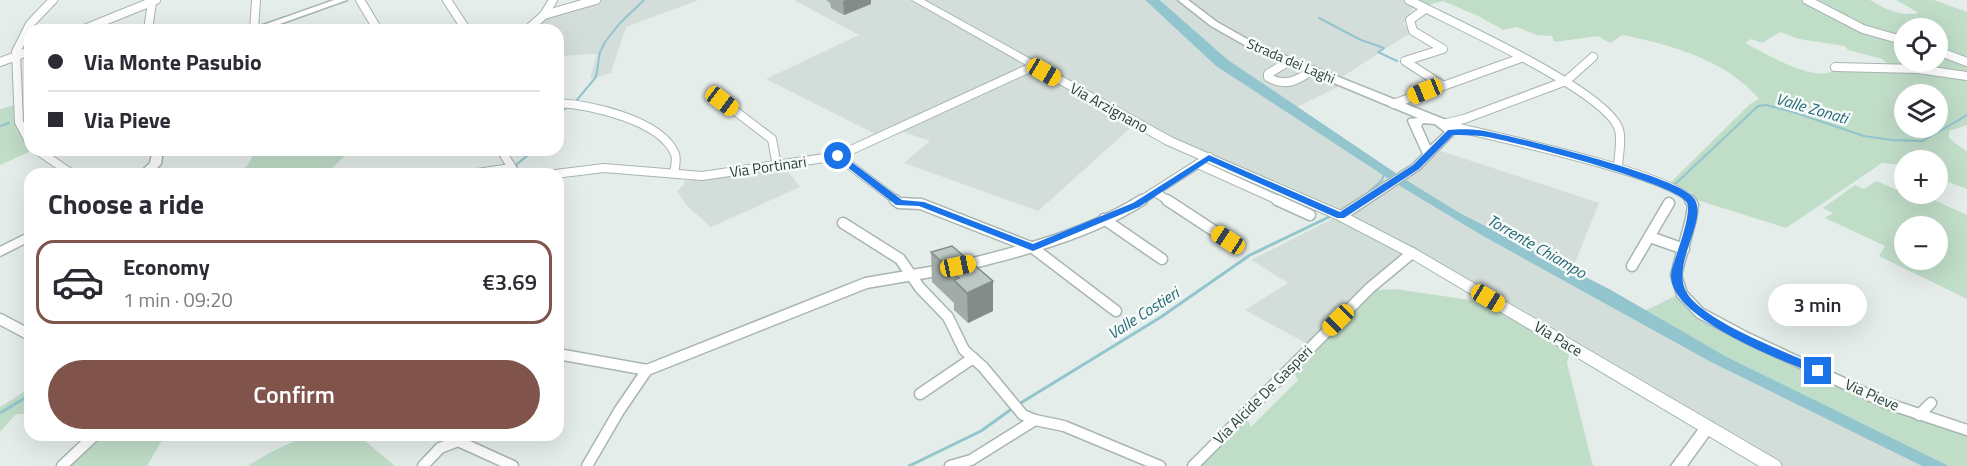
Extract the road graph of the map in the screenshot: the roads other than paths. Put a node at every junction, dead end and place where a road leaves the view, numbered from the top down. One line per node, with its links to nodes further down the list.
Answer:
1 (53, 0): 15 (street)
2 (256, 0): 18 (street)
3 (343, 0): 19 (street)
4 (360, 0): 20 (street)
5 (447, 0): 21 (street)
6 (553, 0): 14 (street)
7 (596, 0): 14 (street)
8 (917, 0): 33 (main road, Via Arzignano)
9 (1182, 0): 30 (street, Strada dei Laghi)
10 (1409, 0): 13 (street)
11 (1807, 0): 24 (street)
12 (154, 1): 16 (street); 17 (street)
13 (1425, 9): 29 (street); 38 (street)
14 (544, 15): 22 (street)
15 (30, 24)
16 (97, 24)
17 (149, 24)
18 (254, 24)
19 (272, 24)
20 (374, 24)
21 (463, 24)
22 (534, 24)
23 (24, 35): 27 (street)
24 (1894, 38)
25 (24, 53): 27 (street)
26 (1948, 55): 32 (street)
27 (17, 56): 31 (street); 46 (street)
28 (1593, 57): 37 (street)
29 (1521, 58): 37 (street); 38 (street)
30 (1289, 61): 35 (street, Strada dei Laghi); 35 (street)
31 (0, 62)
32 (1967, 62)
33 (1034, 66): 50 (street, Via Portinari); 51 (main road, Via Arzignano)
34 (1834, 67): 36 (street)
35 (1313, 70): 41 (street, Strada dei Laghi)
36 (1967, 76)
37 (1566, 81): 43 (street); 54 (street)
38 (1442, 85): 41 (street)
39 (722, 101): 52 (street)
40 (564, 103): 56 (street)
41 (1393, 104): 42 (street, Strada dei Laghi)
42 (1407, 110): 44 (street, Strada dei Laghi); 45 (street)
43 (1464, 124): 44 (street); 47 (street)
44 (1443, 127): 45 (street); 45 (street); 47 (street); 48 (street)
45 (1416, 129): 48 (street)
46 (24, 132)
47 (1482, 133): 54 (street)
48 (1429, 155): 60 (street)
49 (46, 156): 53 (street)
50 (838, 156): 52 (street, Via Portinari); 66 (street)
51 (1203, 161): 57 (street); 59 (street); 60 (main road, Via Arzignano)
52 (777, 166): 56 (street, Via Portinari)
53 (63, 168)
54 (1618, 168): 67 (street, Via Pieve)
55 (564, 172): 56 (street, Via Portinari)
56 (674, 173)
57 (1155, 192): 61 (street); 65 (street)
58 (1669, 203): 63 (street)
59 (1310, 215)
60 (1341, 216): 69 (main road, Via Pace)
61 (1104, 219): 66 (street); 70 (street)
62 (843, 223): 72 (street)
63 (1650, 237): 67 (street); 71 (street)
64 (24, 239): 68 (street)
65 (1228, 240)
66 (1033, 248): 72 (street); 73 (street)
67 (1684, 249): 81 (street, Via Pieve)
68 (0, 252)
69 (1412, 253): 83 (main road, Via Pace); 93 (street, Via Alcide De Gasperi)
70 (1162, 259)
71 (1632, 266)
72 (914, 276): 77 (street); 78 (street)
73 (1116, 311)
74 (0, 319): 75 (street)
75 (24, 332)
76 (564, 355): 78 (street)
77 (973, 358): 79 (street); 82 (street)
78 (647, 370): 90 (street)
79 (920, 394)
80 (1931, 403): 81 (street)
81 (1919, 415): 84 (street, Via Pieve)
82 (1035, 420): 86 (street); 92 (street)
83 (1708, 427): 94 (street); 95 (main road, Via Pace)
84 (1967, 430)
85 (89, 441): 87 (street)
86 (974, 463): 91 (street)
87 (62, 466)
88 (423, 466): 89 (street)
89 (513, 466)
90 (587, 466)
91 (950, 466)
92 (1160, 466)
93 (1193, 466)
94 (1679, 466)
95 (1773, 466)

